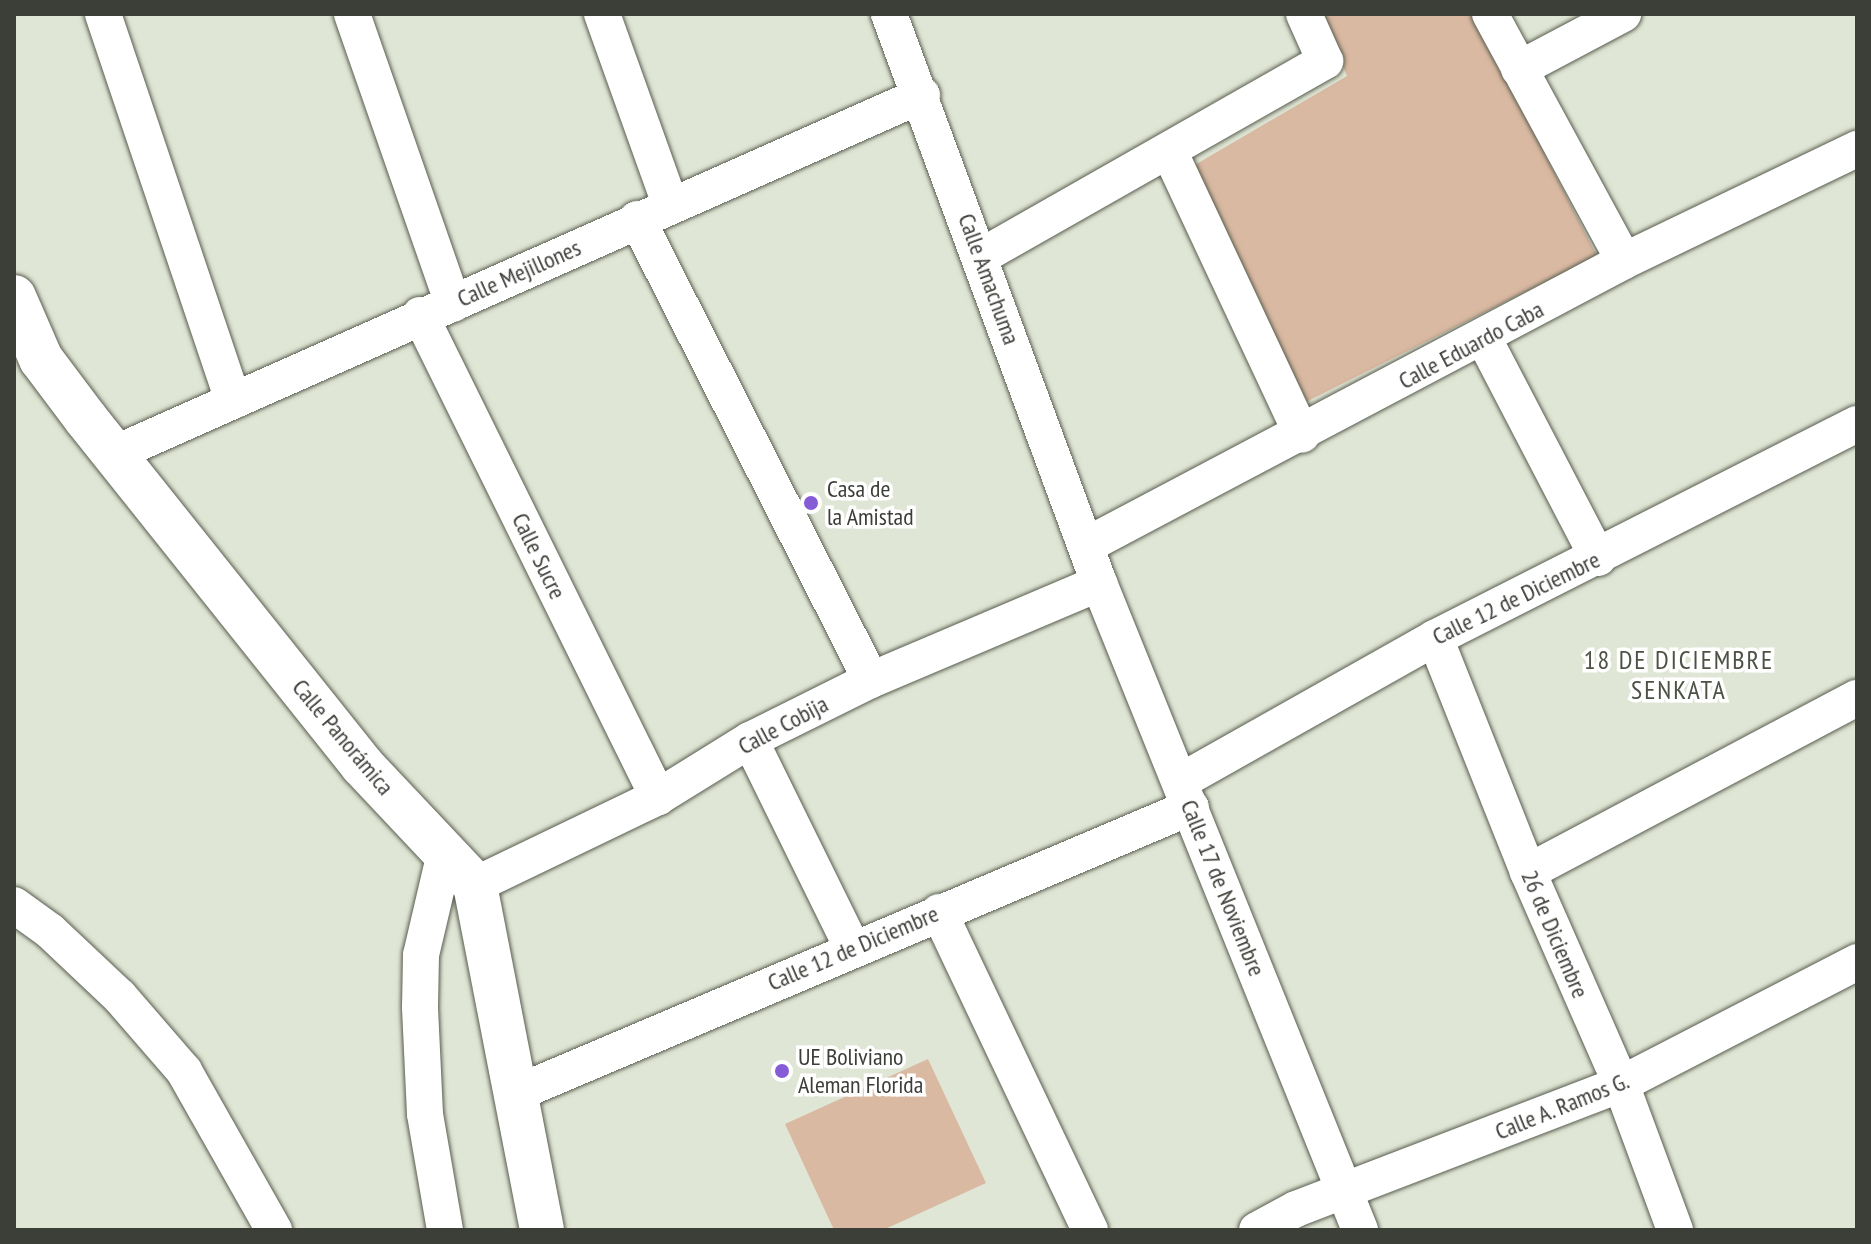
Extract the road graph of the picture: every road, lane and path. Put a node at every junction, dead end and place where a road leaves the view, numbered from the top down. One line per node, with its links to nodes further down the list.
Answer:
1 (103, 14): 19 (street)
2 (352, 14): 17 (street, Calle Sucre)
3 (602, 14): 12 (street)
4 (1304, 14): 11 (street)
5 (1490, 14): 8 (street)
6 (1623, 14): 8 (street)
7 (896, 17): 9 (street, Calle Amachuma)
8 (1519, 69): 15 (street)
9 (922, 95): 12 (street, Calle Mejillones); 14 (street, Calle Amachuma)
10 (1857, 149): 15 (street, Calle Eduardo Caba)
11 (1170, 153): 14 (street); 21 (street)
12 (670, 204): 13 (street, Calle Mejillones)
13 (637, 219): 17 (street, Calle Mejillones); 27 (street)
14 (980, 257): 23 (street, Calle Amachuma)
15 (1624, 261): 18 (street, Calle Eduardo Caba)
16 (14, 297): 22 (street, Calle Panorámica)
17 (436, 309): 19 (street, Calle Mejillones); 31 (street, Calle Sucre)
18 (1484, 339): 21 (street, Calle Eduardo Caba); 24 (street)
19 (233, 401): 22 (street, Calle Mejillones)
20 (1856, 428): 24 (street, Calle 12 de Diciembre)
21 (1302, 435): 23 (street, Calle Eduardo Caba)
22 (116, 453): 32 (street, Calle Panorámica)
23 (1087, 545): 25 (street, Calle 17 de Noviembre)
24 (1598, 558): 26 (street, Calle 12 de Diciembre)
25 (1099, 583): 27 (street, Calle Cobija); 30 (street, Calle 17 de Noviembre)
26 (1435, 638): 30 (street, Calle 12 de Diciembre); 33 (street, 26 de Diciembre)
27 (871, 680): 29 (street, Calle Cobija)
28 (1857, 698): 33 (street)
29 (750, 740): 31 (street, Calle Cobija); 37 (street)
30 (1186, 794): 36 (street, Calle 12 de Diciembre); 42 (street, Calle 17 de Noviembre)
31 (658, 797): 34 (street, Calle Cobija)
32 (445, 853): 34 (street, Calle Panorámica); 44 (street)
33 (1528, 872): 39 (street, 26 de Diciembre)
34 (475, 885): 40 (street)
35 (14, 905): 43 (street)
36 (939, 912): 37 (street, Calle 12 de Diciembre); 47 (street)
37 (852, 947): 40 (street, Calle 12 de Diciembre)
38 (1857, 962): 39 (street, Calle A. Ramos G.)
39 (1621, 1084): 42 (street, Calle A. Ramos G.); 50 (street, 26 de Diciembre)
40 (517, 1093): 41 (street)
41 (527, 1173): 45 (street); 46 (street)
42 (1346, 1192): 48 (street, Calle A. Ramos G.); 49 (street, Calle 17 de Noviembre)
43 (274, 1230)
44 (445, 1230)
45 (542, 1230)
46 (556, 1230)
47 (1090, 1230)
48 (1257, 1230)
49 (1360, 1230)
50 (1675, 1230)

